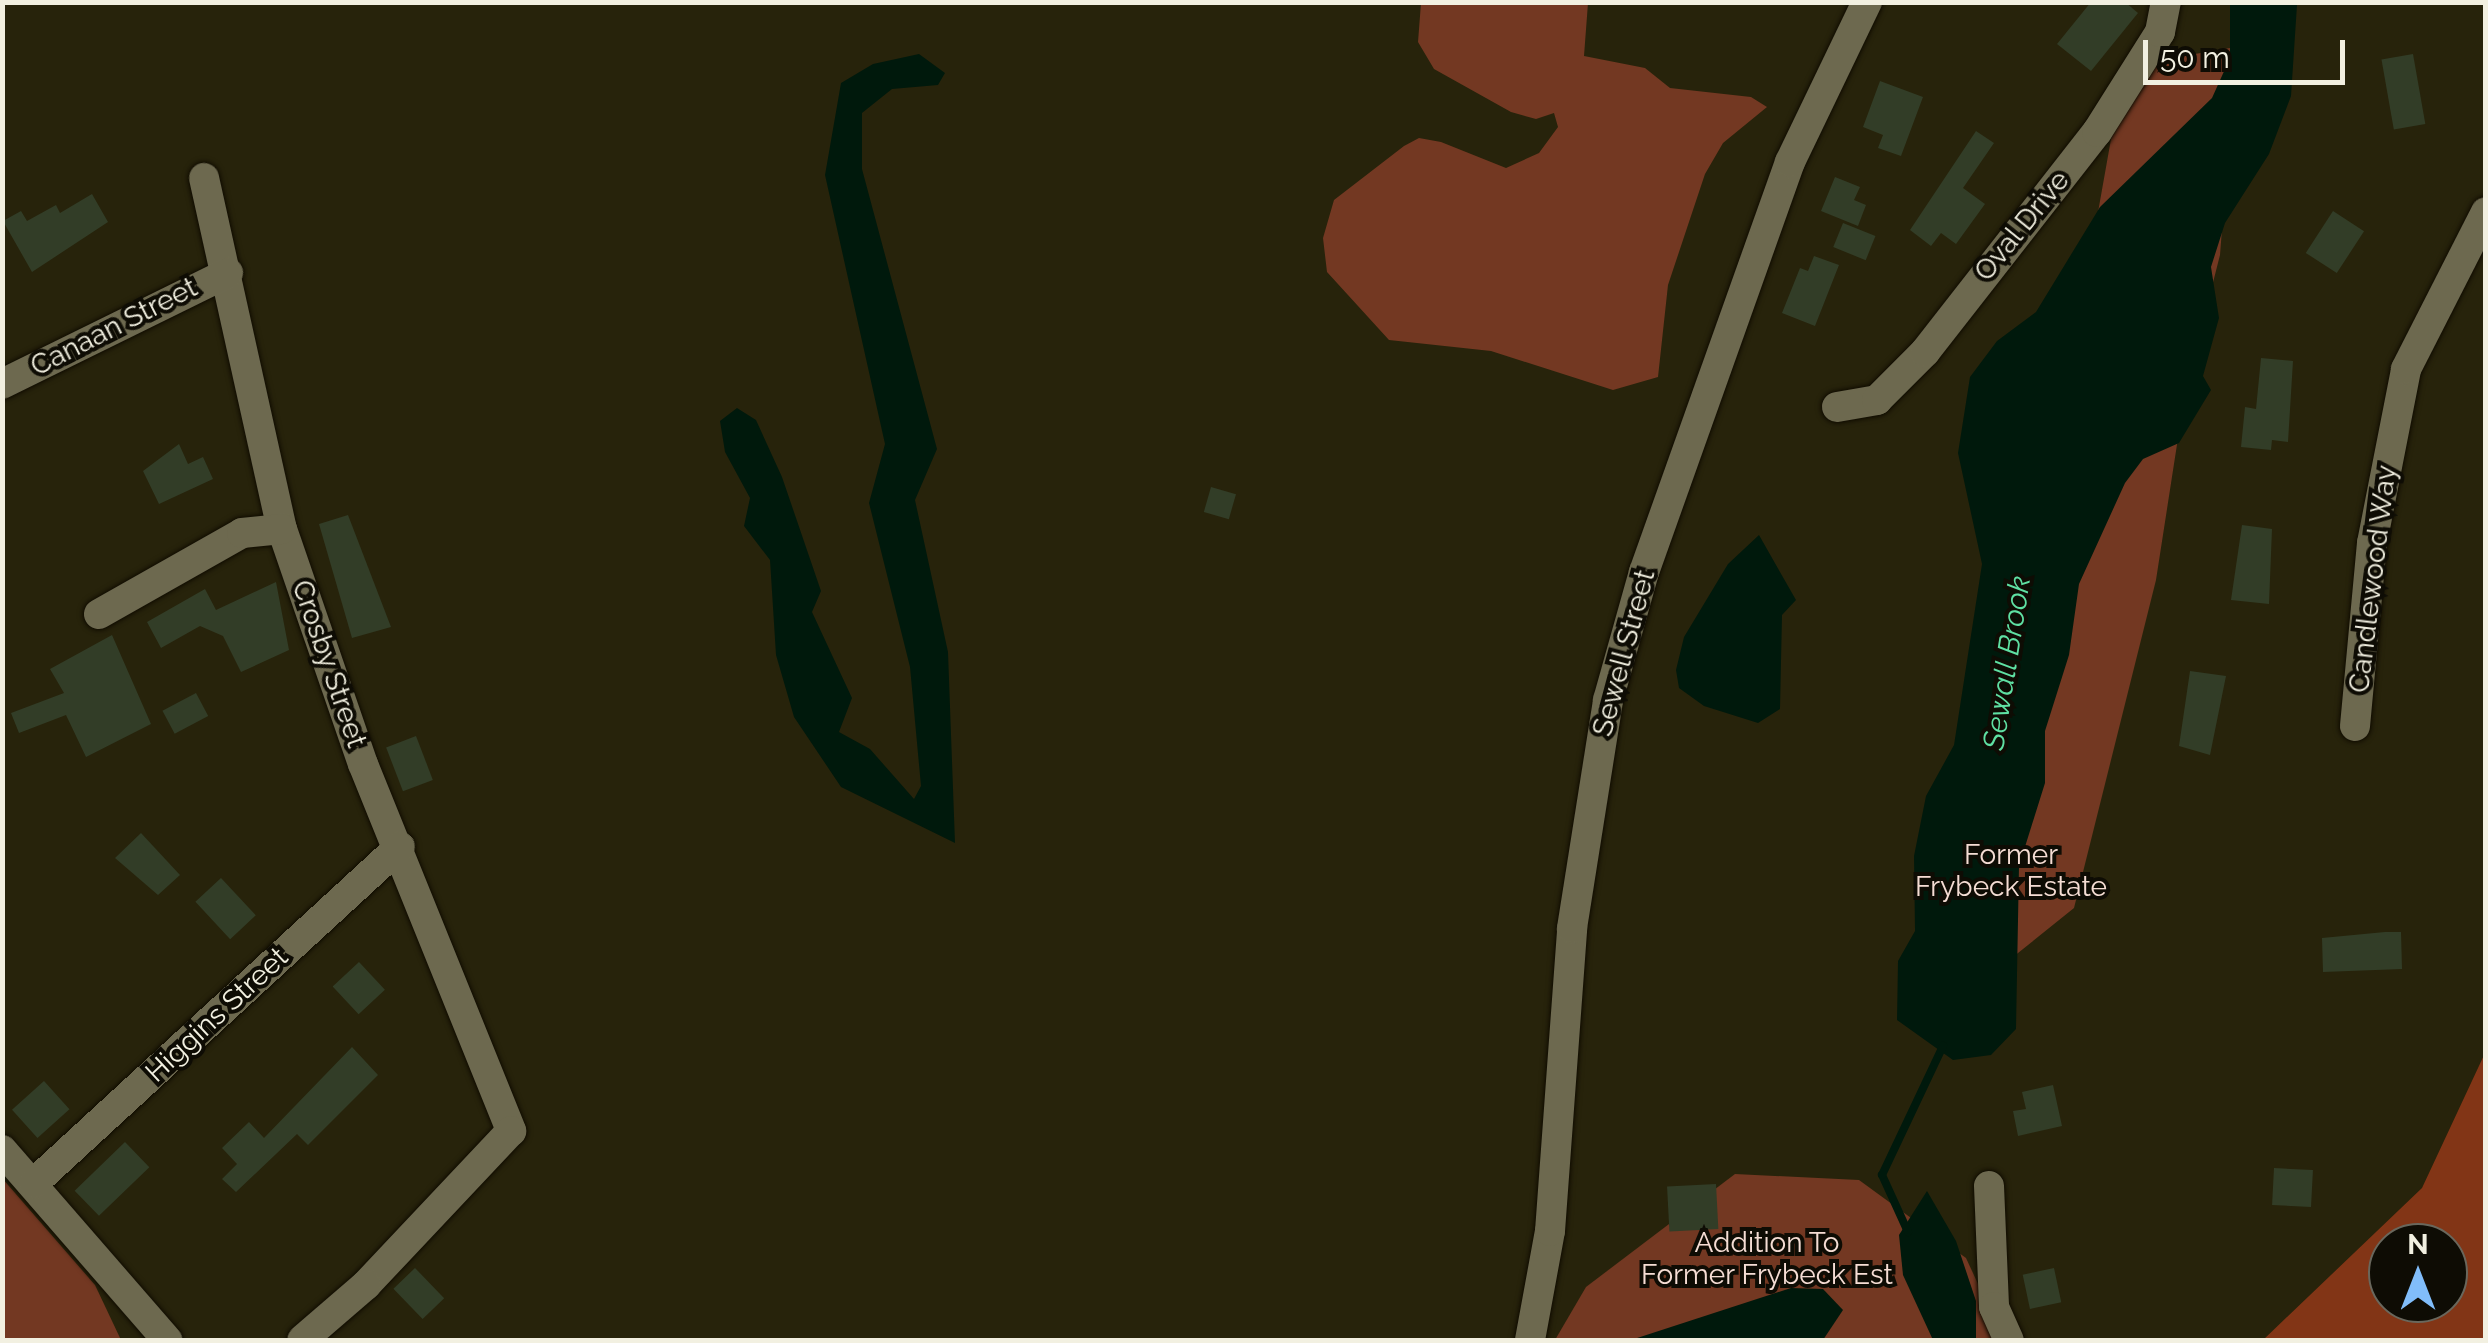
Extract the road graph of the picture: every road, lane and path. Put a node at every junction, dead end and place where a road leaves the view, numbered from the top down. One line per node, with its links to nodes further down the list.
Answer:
1 (1867, 2): 17 (street, Sewell Street)
2 (2166, 2): 7 (street, Oval Drive)
3 (204, 178): 5 (street, Crosby Street)
4 (2486, 212): 10 (street, Candlewood Way)
5 (228, 273): 6 (street, Canaan Street); 8 (street, Crosby Street)
6 (2, 384)
7 (1837, 407)
8 (282, 529): 9 (street); 11 (street, Crosby Street)
9 (99, 614)
10 (2355, 726)
11 (400, 846): 13 (street, Higgins Street); 16 (street, Crosby Street)
12 (2, 1150): 13 (street)
13 (34, 1183): 15 (street)
14 (1989, 1186): 18 (street)
15 (167, 1340)
16 (302, 1340)
17 (1530, 1340)
18 (2008, 1340)

